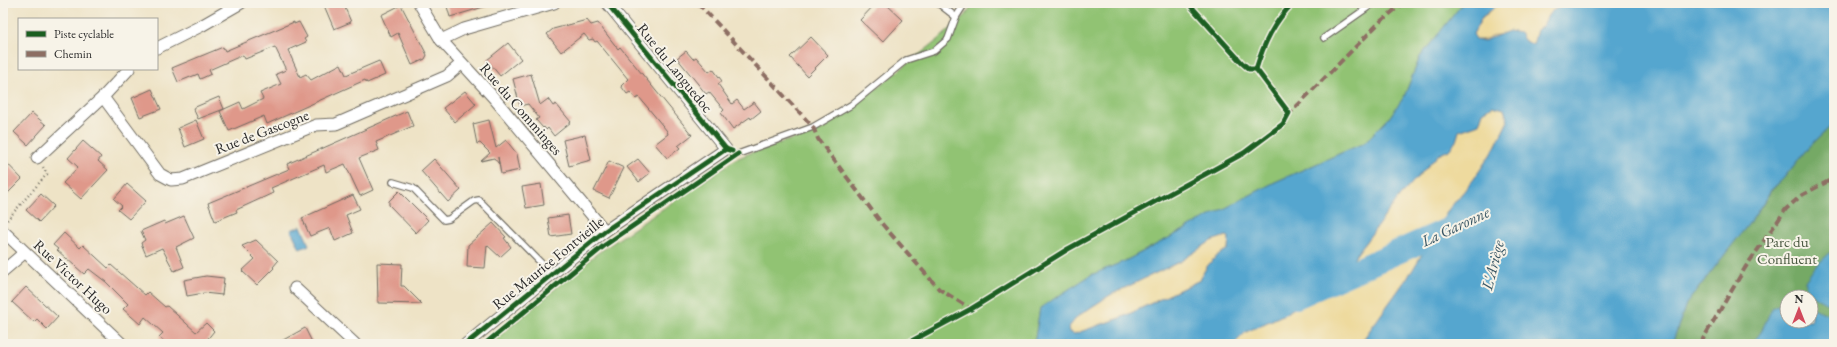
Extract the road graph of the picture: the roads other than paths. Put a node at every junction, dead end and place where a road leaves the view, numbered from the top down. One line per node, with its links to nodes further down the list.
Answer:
1 (240, 3): 11 (street)
2 (419, 3): 10 (street, Rue du Comminges)
3 (554, 3): 10 (street)
4 (607, 3): 15 (street, Rue du Languedoc)
5 (938, 3): 8 (lane)
6 (965, 3): 8 (lane)
7 (1374, 3): 9 (lane)
8 (956, 17): 16 (lane)
9 (1324, 38)
10 (441, 40): 12 (street, Rue du Comminges)
11 (158, 48)
12 (461, 64): 14 (street, Rue de Gascogne); 20 (street, Rue du Comminges)
13 (128, 70): 14 (street)
14 (102, 96): 17 (street)
15 (726, 149): 20 (street, Rue Maurice Fontvieille)
16 (738, 154)
17 (37, 158)
18 (393, 182): 23 (lane)
19 (3, 231): 21 (street, Rue Victor Hugo)
20 (605, 231): 23 (street, Rue Maurice Fontvieille)
21 (24, 253): 22 (street); 25 (street, Rue Victor Hugo)
22 (3, 271)
23 (552, 274): 27 (street, Rue Maurice Fontvieille)
24 (295, 288): 26 (street)
25 (122, 344)
26 (355, 344)
27 (466, 344)

